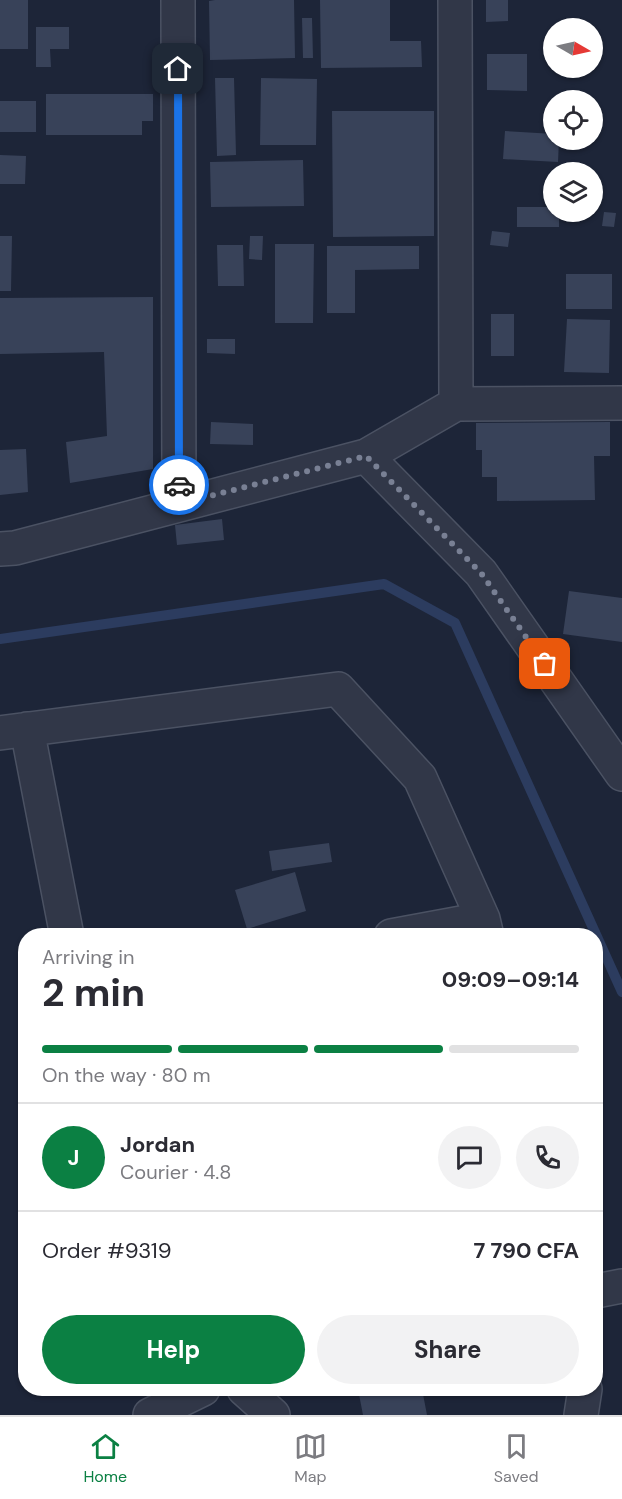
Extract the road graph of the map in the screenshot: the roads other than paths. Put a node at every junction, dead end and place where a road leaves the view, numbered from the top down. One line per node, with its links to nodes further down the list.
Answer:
1 (177, 0): 6 (street)
2 (455, 0): 4 (street)
3 (622, 403): 4 (street)
4 (456, 404): 5 (street)
5 (366, 456): 6 (street); 9 (street)
6 (179, 504): 7 (street)
7 (0, 549)
8 (14, 731): 10 (street); 11 (street)
9 (622, 774)
10 (65, 928)
11 (485, 928)
12 (622, 1287): 13 (street)
13 (603, 1290)
14 (186, 1396): 17 (street)
15 (252, 1396): 18 (street)
16 (584, 1396): 19 (street)
17 (150, 1415)
18 (273, 1415)
19 (581, 1415)

